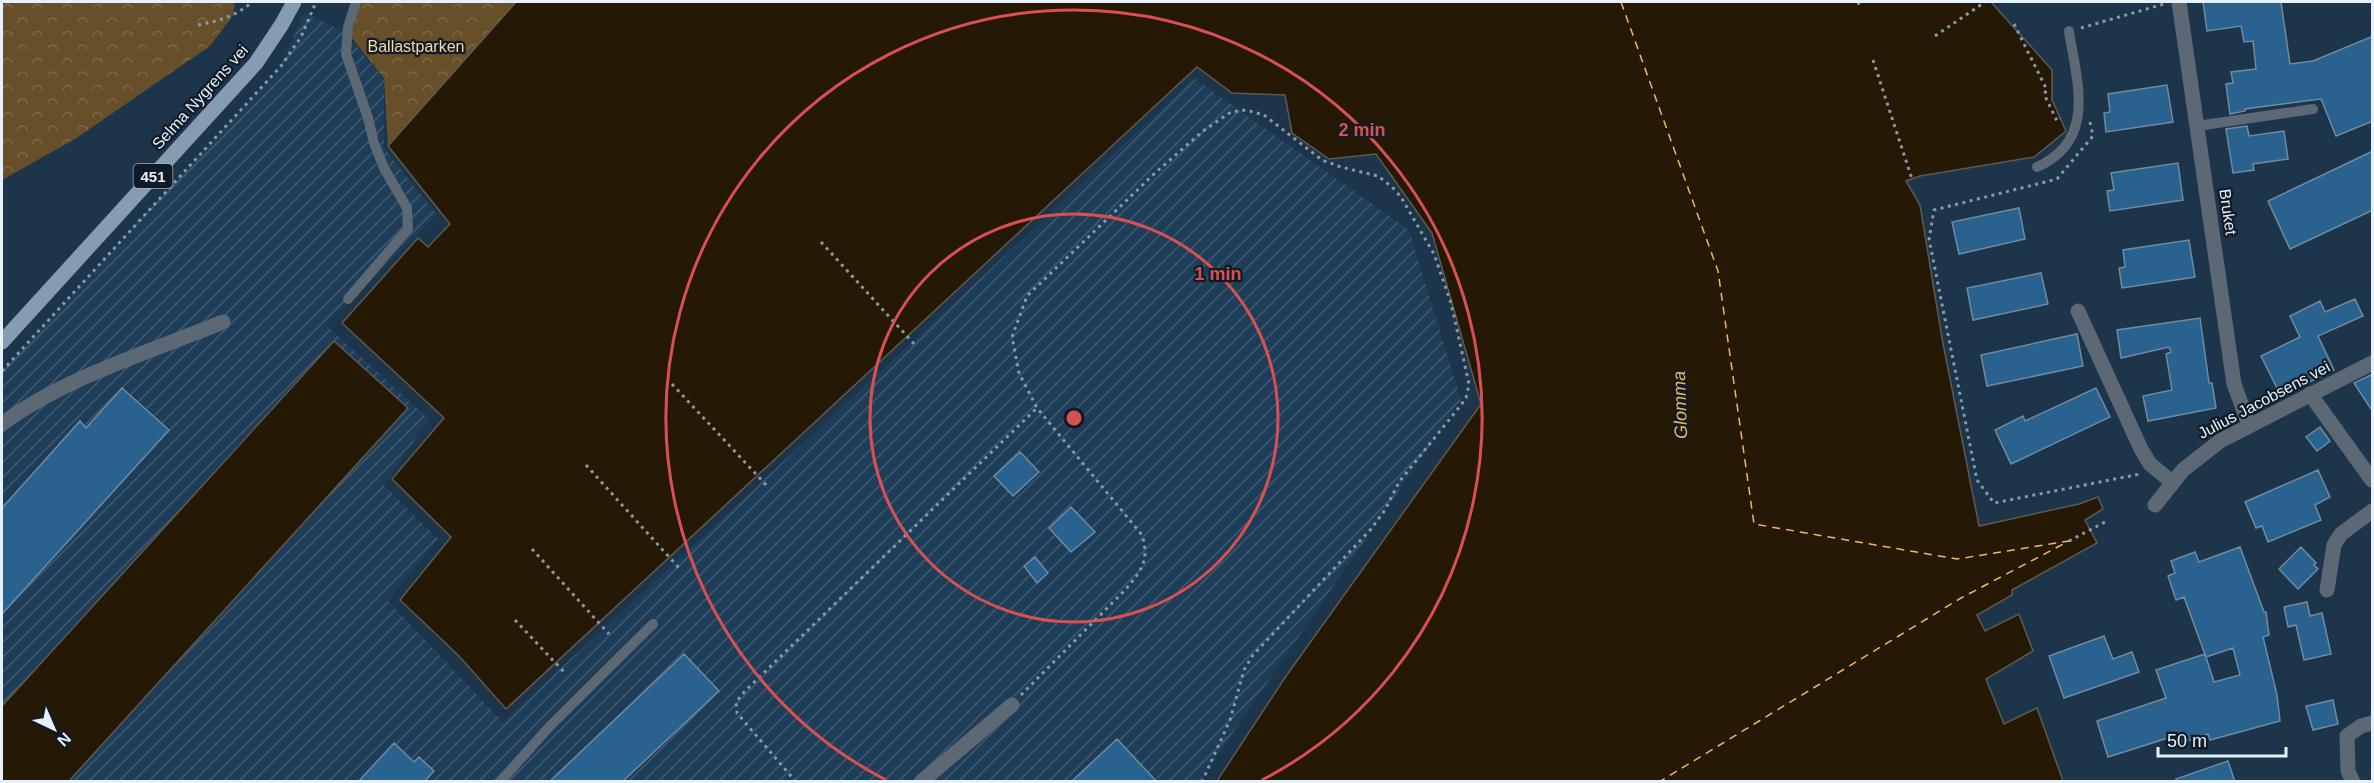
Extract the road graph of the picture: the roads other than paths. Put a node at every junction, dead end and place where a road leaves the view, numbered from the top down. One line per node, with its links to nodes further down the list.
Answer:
1 (294, 2): 11 (main road, Selma Nygrens vei / 451)
2 (356, 2): 8 (lane)
3 (2179, 2): 6 (street, Bruket)
4 (2069, 31): 7 (lane)
5 (2313, 109): 6 (lane)
6 (2197, 126): 15 (street, Bruket)
7 (2037, 167)
8 (348, 299)
9 (2078, 311): 17 (street)
10 (223, 322): 14 (street)
11 (2, 342)
12 (2373, 363): 13 (street, Julius Jacobsens vei)
13 (2310, 394): 15 (street, Julius Jacobsens vei); 16 (street)
14 (2, 424)
15 (2249, 425): 17 (street, Julius Jacobsens vei)
16 (2373, 480)
17 (2173, 483): 18 (street, Julius Jacobsens vei)
18 (2155, 505)
19 (2373, 511): 20 (street)
20 (2327, 590)
21 (653, 624): 24 (lane)
22 (1012, 705): 25 (street)
23 (2373, 723): 26 (street)
24 (500, 782)
25 (921, 782)
26 (2353, 782)

